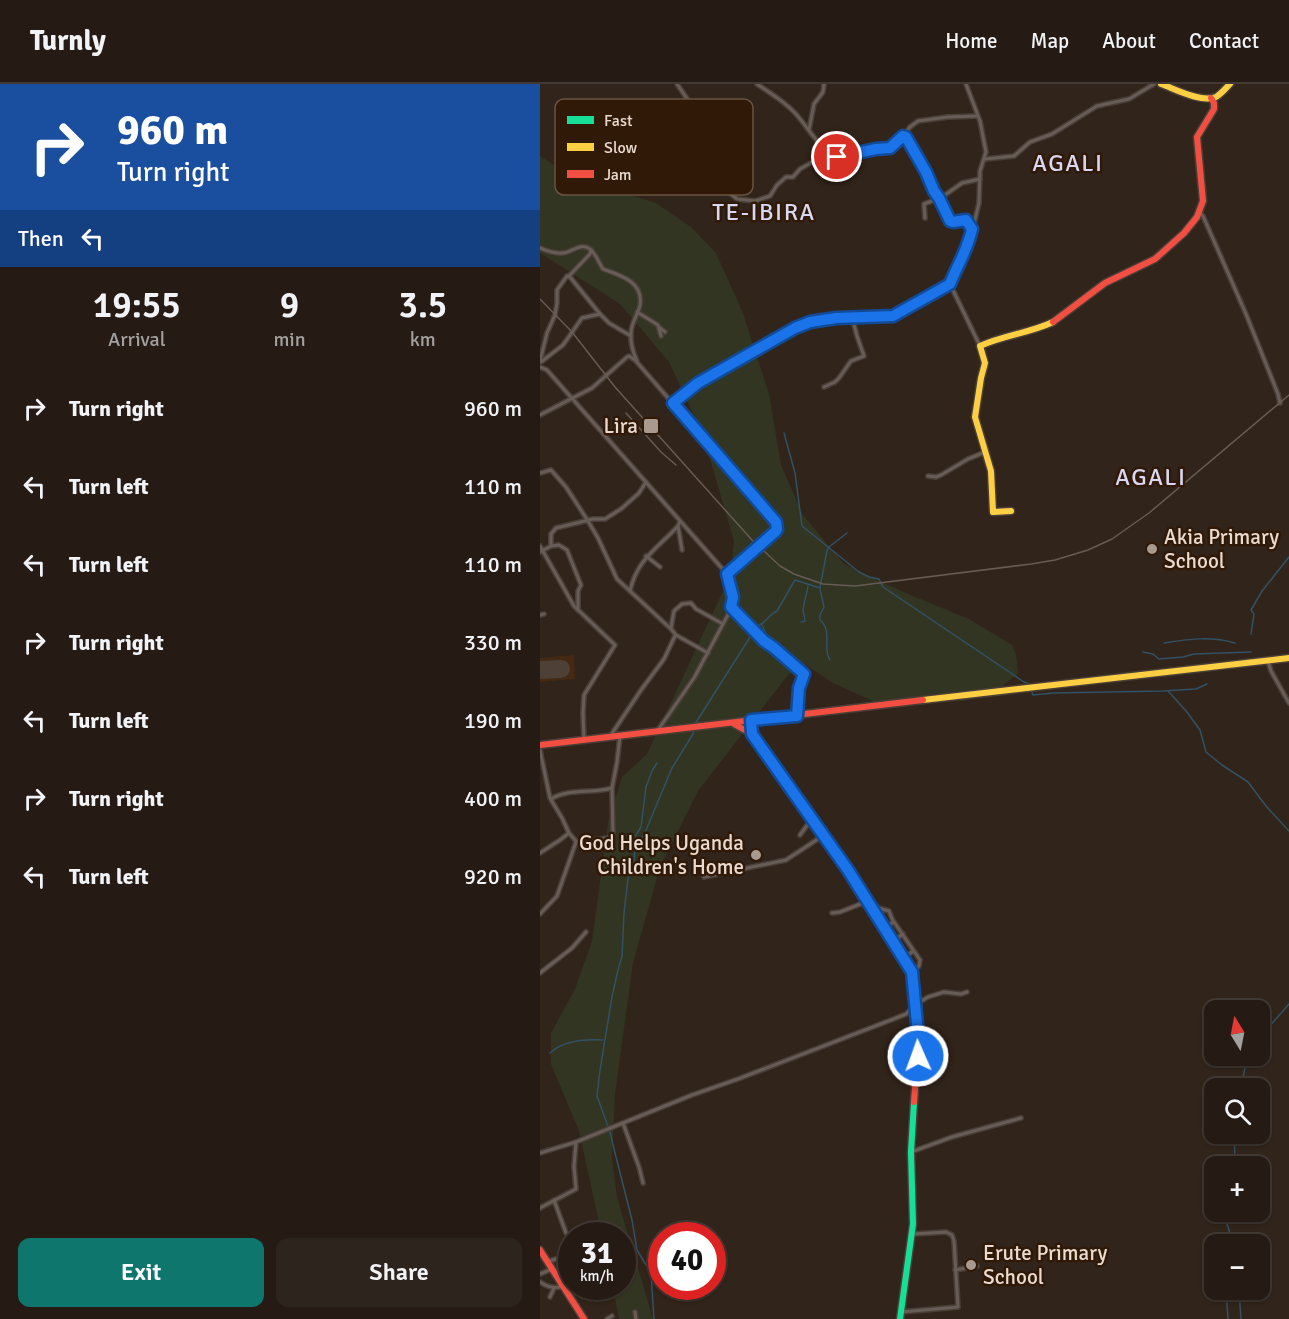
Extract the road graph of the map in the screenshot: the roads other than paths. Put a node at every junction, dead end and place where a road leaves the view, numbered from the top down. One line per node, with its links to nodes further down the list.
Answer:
1 (678, 84): 9 (street)
2 (757, 84): 11 (street)
3 (824, 84): 11 (street)
4 (966, 84): 10 (street)
5 (1154, 84): 14 (street)
6 (1161, 84): 8 (street)
7 (1230, 84): 8 (street)
8 (1211, 98): 18 (street)
9 (688, 99)
10 (978, 116): 12 (street); 14 (street)
11 (809, 130): 13 (street)
12 (903, 136): 13 (street); 17 (street)
13 (830, 152): 16 (street)
14 (985, 159): 15 (street)
15 (980, 179): 17 (street); 20 (street)
16 (732, 195)
17 (939, 198): 19 (street); 20 (street)
18 (1200, 213): 32 (street); 39 (street)
19 (925, 218)
20 (972, 229): 24 (street)
21 (540, 248): 22 (street)
22 (592, 253): 23 (street); 25 (street)
23 (569, 276): 26 (street); 33 (street)
24 (950, 284): 27 (street); 32 (street)
25 (638, 312): 28 (street); 30 (street)
26 (600, 314): 30 (street); 33 (street)
27 (852, 317): 36 (street); 38 (street)
28 (660, 328): 29 (street); 31 (street)
29 (665, 332)
30 (631, 336): 34 (street)
31 (662, 336)
32 (980, 346): 41 (street)
33 (540, 362)
34 (637, 362): 37 (street); 38 (street)
35 (540, 367): 37 (street)
36 (824, 387)
37 (572, 399): 40 (street); 44 (street)
38 (673, 403): 55 (street)
39 (1280, 403)
40 (540, 415)
41 (985, 452): 43 (street); 45 (street)
42 (540, 473): 47 (street)
43 (928, 476)
44 (646, 482): 46 (street); 47 (street)
45 (1011, 511)
46 (680, 520): 48 (street); 55 (street)
47 (588, 521): 50 (street); 56 (street)
48 (678, 526): 51 (street); 53 (street)
49 (540, 546): 52 (street)
50 (551, 546): 52 (street); 58 (street)
51 (682, 550)
52 (541, 551): 58 (street)
53 (646, 556): 54 (street); 56 (street)
54 (660, 567)
55 (727, 574): 57 (street)
56 (630, 591): 60 (street)
57 (731, 607): 59 (street); 66 (street)
58 (578, 610): 73 (street)
59 (723, 624): 60 (street); 62 (street)
60 (671, 629): 61 (street)
61 (676, 635): 62 (street); 72 (street)
62 (708, 653): 69 (street)
63 (1289, 658): 64 (street)
64 (1268, 661): 65 (street); 66 (street)
65 (1289, 703)
66 (797, 716): 67 (street)
67 (751, 720): 68 (street); 70 (street)
68 (733, 723): 69 (street); 70 (street)
69 (657, 732): 71 (street)
70 (752, 734): 77 (street)
71 (620, 736): 72 (street); 75 (street)
72 (610, 737): 73 (street)
73 (584, 740): 74 (street)
74 (540, 747): 76 (street)
75 (612, 788): 76 (street); 81 (street)
76 (551, 799): 78 (street)
77 (812, 818): 79 (street); 80 (street)
78 (568, 833): 81 (street); 82 (street)
79 (824, 835): 83 (street); 84 (street)
80 (800, 836)
81 (576, 842): 87 (street)
82 (540, 853)
83 (704, 877)
84 (868, 901): 85 (street); 86 (street); 89 (street)
85 (878, 908): 88 (street); 89 (street)
86 (832, 913)
87 (540, 914)
88 (893, 921): 89 (street); 91 (street)
89 (883, 925): 92 (street)
90 (586, 932): 96 (street)
91 (903, 934): 92 (street); 93 (street)
92 (893, 941): 94 (street)
93 (914, 951): 94 (street); 95 (street)
94 (904, 958): 95 (street)
95 (912, 972): 98 (street)
96 (540, 973)
97 (967, 992): 98 (street)
98 (915, 1005): 99 (street); 100 (street)
99 (906, 1014): 100 (street); 102 (street)
100 (916, 1016): 104 (street)
101 (1021, 1118): 104 (street)
102 (623, 1123): 103 (street); 106 (street)
103 (576, 1142): 105 (street); 107 (street)
104 (911, 1152): 110 (street)
105 (540, 1153)
106 (643, 1183)
107 (554, 1200): 108 (street); 109 (street)
108 (540, 1208)
109 (562, 1222)
110 (912, 1234): 116 (street); 125 (street)
111 (540, 1250): 113 (street)
112 (558, 1259): 113 (street)
113 (547, 1262): 115 (street)
114 (977, 1266): 116 (street)
115 (552, 1269): 117 (street); 118 (street)
116 (955, 1270): 125 (street)
117 (540, 1274)
118 (557, 1277)
119 (540, 1282): 121 (street)
120 (558, 1287): 121 (street)
121 (554, 1288): 122 (street)
122 (550, 1296)
123 (572, 1300): 127 (street)
124 (635, 1312): 129 (street)
125 (901, 1315)
126 (612, 1316): 128 (street)
127 (584, 1319)
128 (607, 1319)
129 (636, 1319)

